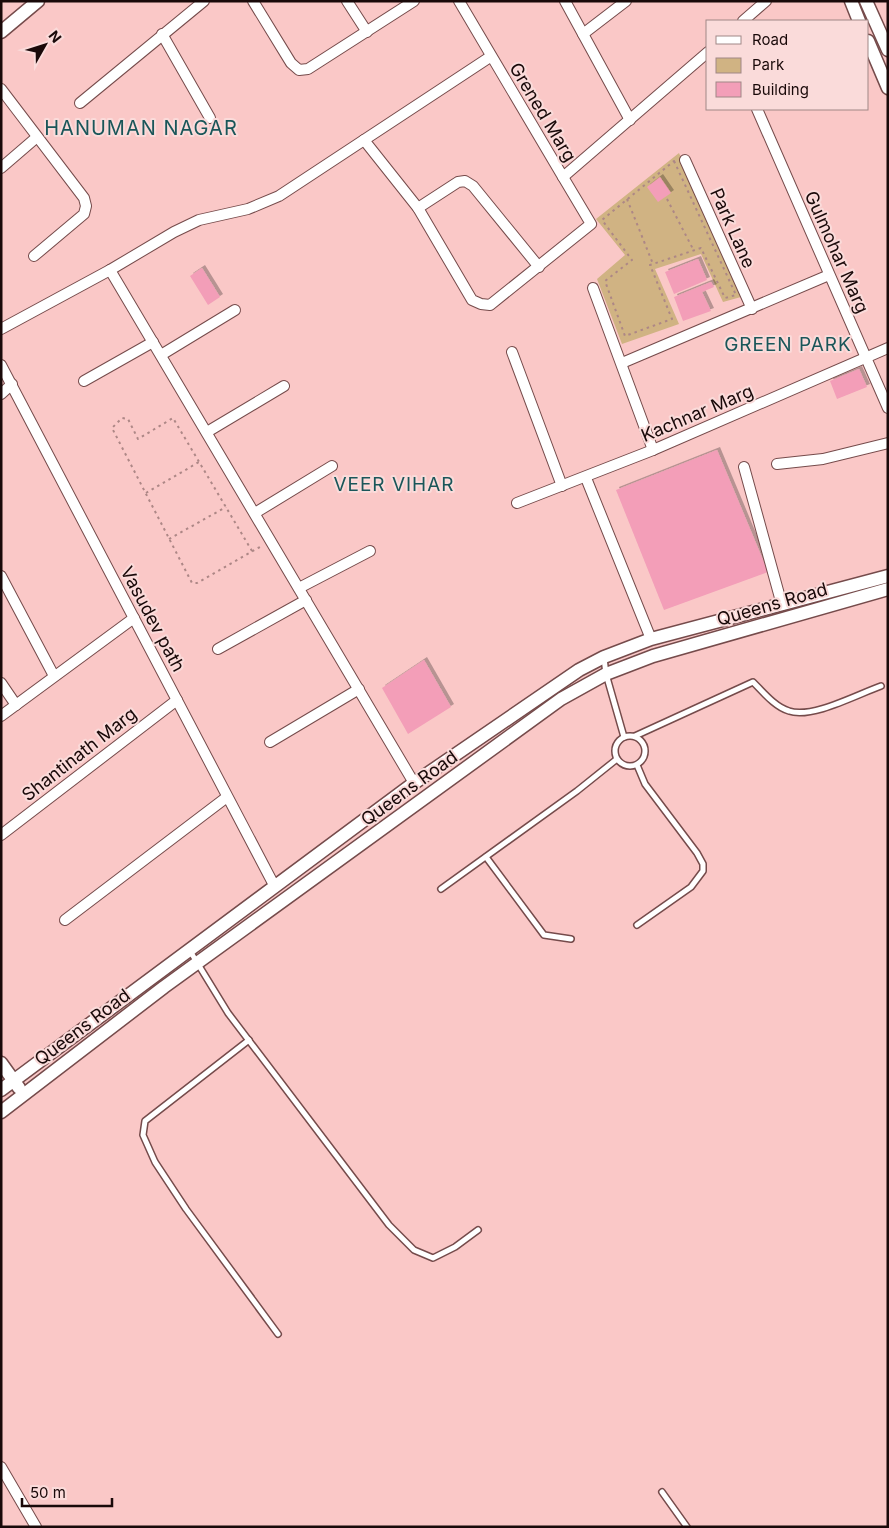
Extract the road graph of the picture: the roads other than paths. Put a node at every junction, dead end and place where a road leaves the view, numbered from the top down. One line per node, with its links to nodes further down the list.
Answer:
1 (38, 1): 14 (street)
2 (204, 1): 16 (street)
3 (253, 1): 15 (street)
4 (347, 1): 15 (street)
5 (414, 1): 15 (street)
6 (459, 1): 21 (street, Grened Marg)
7 (565, 1): 17 (street)
8 (626, 1): 17 (street)
9 (766, 1): 12 (street)
10 (851, 1): 13 (street)
11 (866, 1): 19 (street)
12 (744, 20)
13 (859, 20)
14 (1, 32)
15 (366, 32)
16 (162, 34): 24 (street); 26 (street)
17 (583, 34): 27 (street)
18 (869, 43): 22 (street)
19 (888, 50)
20 (706, 54): 27 (street, Grened Marg)
21 (490, 57): 29 (street); 32 (street, Grened Marg)
22 (888, 88)
23 (1, 89): 28 (street)
24 (80, 103)
25 (757, 110): 37 (street, Gulmohar Marg)
26 (210, 118)
27 (630, 120): 32 (street, Grened Marg)
28 (37, 137): 31 (street); 34 (street)
29 (364, 140): 33 (street); 36 (street)
30 (684, 160): 39 (street, Park Lane)
31 (1, 168)
32 (563, 177): 35 (street)
33 (418, 208): 35 (street); 35 (street)
34 (34, 256)
35 (539, 267)
36 (110, 270): 41 (street); 42 (street)
37 (829, 276): 39 (street); 46 (street, Gulmohar Marg)
38 (593, 288): 47 (street)
39 (752, 309): 47 (street)
40 (235, 310): 45 (street)
41 (1, 329)
42 (152, 342): 45 (street); 49 (street)
43 (888, 348): 46 (street, Kachnar Marg)
44 (512, 352): 61 (street)
45 (161, 355): 54 (street)
46 (866, 358): 53 (street, Gulmohar Marg); 56 (street, Kachnar Marg)
47 (622, 363): 56 (street)
48 (1, 365): 50 (street, Vasudev path)
49 (84, 381)
50 (12, 384): 52 (street); 71 (street, Vasudev path)
51 (284, 386): 54 (street)
52 (1, 394)
53 (888, 408)
54 (206, 432): 63 (street)
55 (888, 443): 57 (street)
56 (654, 450): 60 (street, Kachnar Marg)
57 (777, 464)
58 (332, 466): 63 (street)
59 (744, 468): 70 (street)
60 (586, 478): 61 (street, Kachnar Marg); 72 (street)
61 (562, 486): 62 (street, Kachnar Marg)
62 (517, 503)
63 (255, 514): 67 (street)
64 (370, 551): 67 (street)
65 (1, 576): 76 (street)
66 (888, 576): 70 (street, Queens Road)
67 (300, 588): 69 (street)
68 (888, 589): 75 (street, Queens Road)
69 (306, 600): 73 (street); 79 (street)
70 (782, 604): 72 (street, Queens Road)
71 (134, 618): 76 (street); 80 (street, Vasudev path)
72 (651, 639): 74 (street, Queens Road)
73 (218, 649)
74 (604, 657): 75 (lane); 88 (street, Queens Road)
75 (606, 674): 84 (lane); 98 (street, Queens Road)
76 (54, 676): 81 (street)
77 (1, 683): 81 (street)
78 (881, 686): 83 (lane)
79 (359, 689): 85 (street); 88 (street)
80 (177, 700): 89 (street, Vasudev path); 90 (street, Shantinath Marg)
81 (16, 705): 82 (street)
82 (1, 716)
83 (635, 736): 84 (lane); 87 (lane)
84 (624, 737): 86 (lane)
85 (270, 742)
86 (617, 759): 87 (lane); 91 (lane)
87 (638, 765): 95 (lane)
88 (414, 783): 92 (street, Queens Road)
89 (227, 797): 92 (street, Vasudev path); 94 (street)
90 (1, 835)
91 (486, 857): 93 (lane); 96 (lane)
92 (274, 887): 97 (street, Queens Road)
93 (441, 889)
94 (65, 920)
95 (637, 926)
96 (572, 939)
97 (190, 951): 98 (lane); 101 (street, Queens Road)
98 (198, 963): 99 (lane); 102 (street, Queens Road)
99 (250, 1040): 104 (lane); 105 (lane)
100 (1, 1063): 101 (street)
101 (5, 1085): 102 (street)
102 (19, 1098): 103 (street, Queens Road)
103 (1, 1112)
104 (478, 1230)
105 (278, 1334)
106 (1, 1467): 108 (street)
107 (662, 1492): 109 (lane)
108 (36, 1527)
109 (687, 1527)

